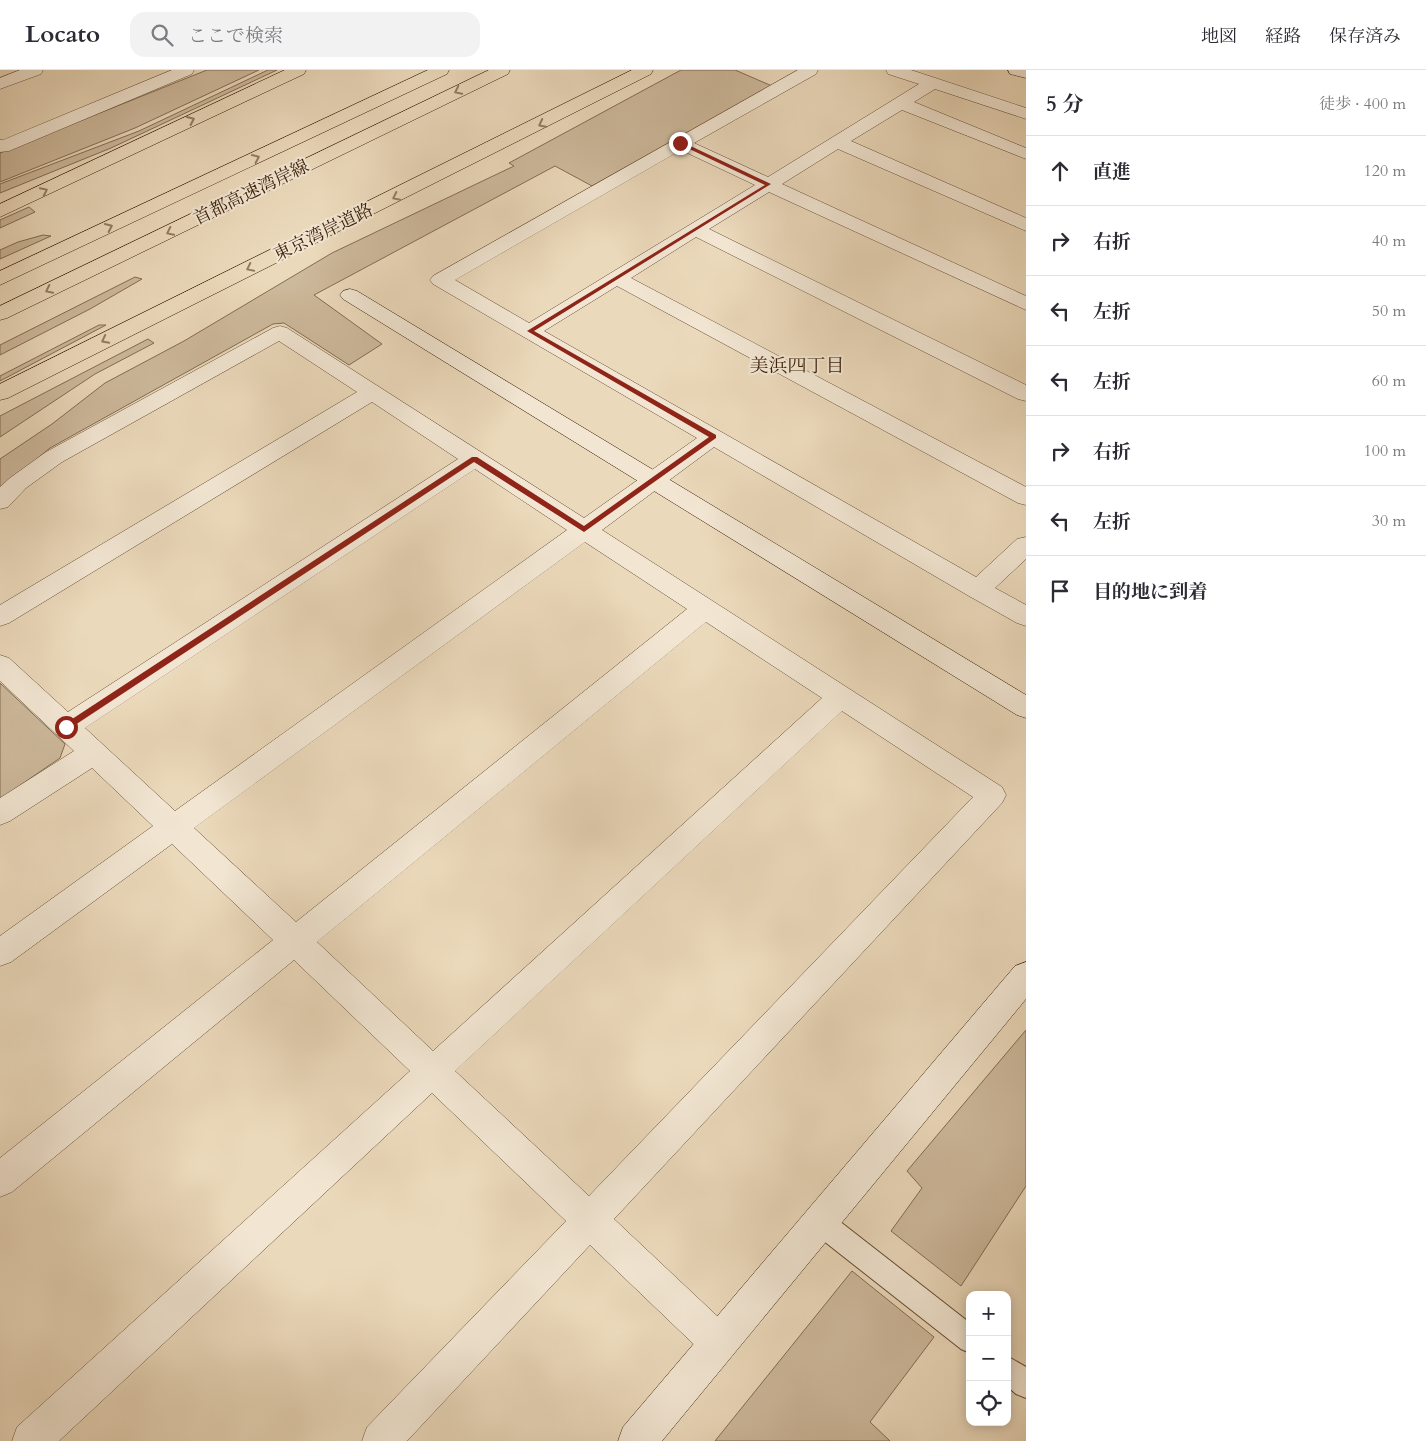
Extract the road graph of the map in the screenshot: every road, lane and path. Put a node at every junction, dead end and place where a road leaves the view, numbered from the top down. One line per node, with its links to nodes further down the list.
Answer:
1 (35, 70): 12 (street)
2 (186, 70): 17 (street)
3 (298, 70): 20 (highway, one-way to 3)
4 (441, 70): 24 (highway, 首都高速湾岸線, one-way to 4)
5 (502, 70): 27 (highway, 首都高速湾岸線, one-way to 27)
6 (645, 70): 30 (highway, 東京湾岸道路, one-way to 30)
7 (810, 70): 16 (street)
8 (894, 70): 11 (street)
9 (1016, 70): 10 (street)
10 (1026, 73)
11 (934, 83): 13 (street); 14 (street)
12 (0, 84)
13 (901, 103): 15 (street); 18 (street)
14 (1026, 114)
15 (837, 142): 19 (street); 21 (street)
16 (680, 143): 19 (street); 28 (street)
17 (0, 145)
18 (1026, 154)
19 (769, 184): 22 (street); 26 (street)
20 (0, 211)
21 (1026, 225)
22 (696, 230): 23 (street); 31 (street)
23 (616, 278): 28 (street); 35 (street)
24 (0, 279)
25 (350, 295): 34 (street)
26 (1026, 304)
27 (0, 314)
28 (530, 331): 32 (street)
29 (372, 392): 33 (street); 36 (street); 41 (street)
30 (0, 393)
31 (1026, 394)
32 (714, 437): 34 (street); 39 (street)
33 (474, 459): 37 (street); 46 (street)
34 (654, 480): 37 (street); 45 (street)
35 (1026, 497)
36 (0, 501)
37 (584, 530): 40 (street); 49 (street)
38 (1026, 545): 39 (street)
39 (978, 590): 42 (street)
40 (706, 608): 44 (street); 50 (street)
41 (0, 617)
42 (1026, 618)
43 (0, 665): 46 (street)
44 (840, 698): 53 (street); 55 (street)
45 (1026, 708)
46 (66, 727): 47 (street)
47 (93, 753): 48 (street); 49 (street)
48 (0, 813)
49 (174, 827): 50 (street); 51 (street)
50 (295, 940): 53 (street); 54 (street)
51 (0, 954)
52 (1026, 976): 56 (street)
53 (433, 1073): 55 (street); 61 (street)
54 (0, 1180)
55 (590, 1220): 58 (street); 62 (street)
56 (820, 1222): 57 (lane); 58 (street)
57 (966, 1337)
58 (719, 1343): 63 (street)
59 (1011, 1372): 60 (lane)
60 (1026, 1384)
61 (31, 1441)
62 (381, 1441)
63 (637, 1441)

